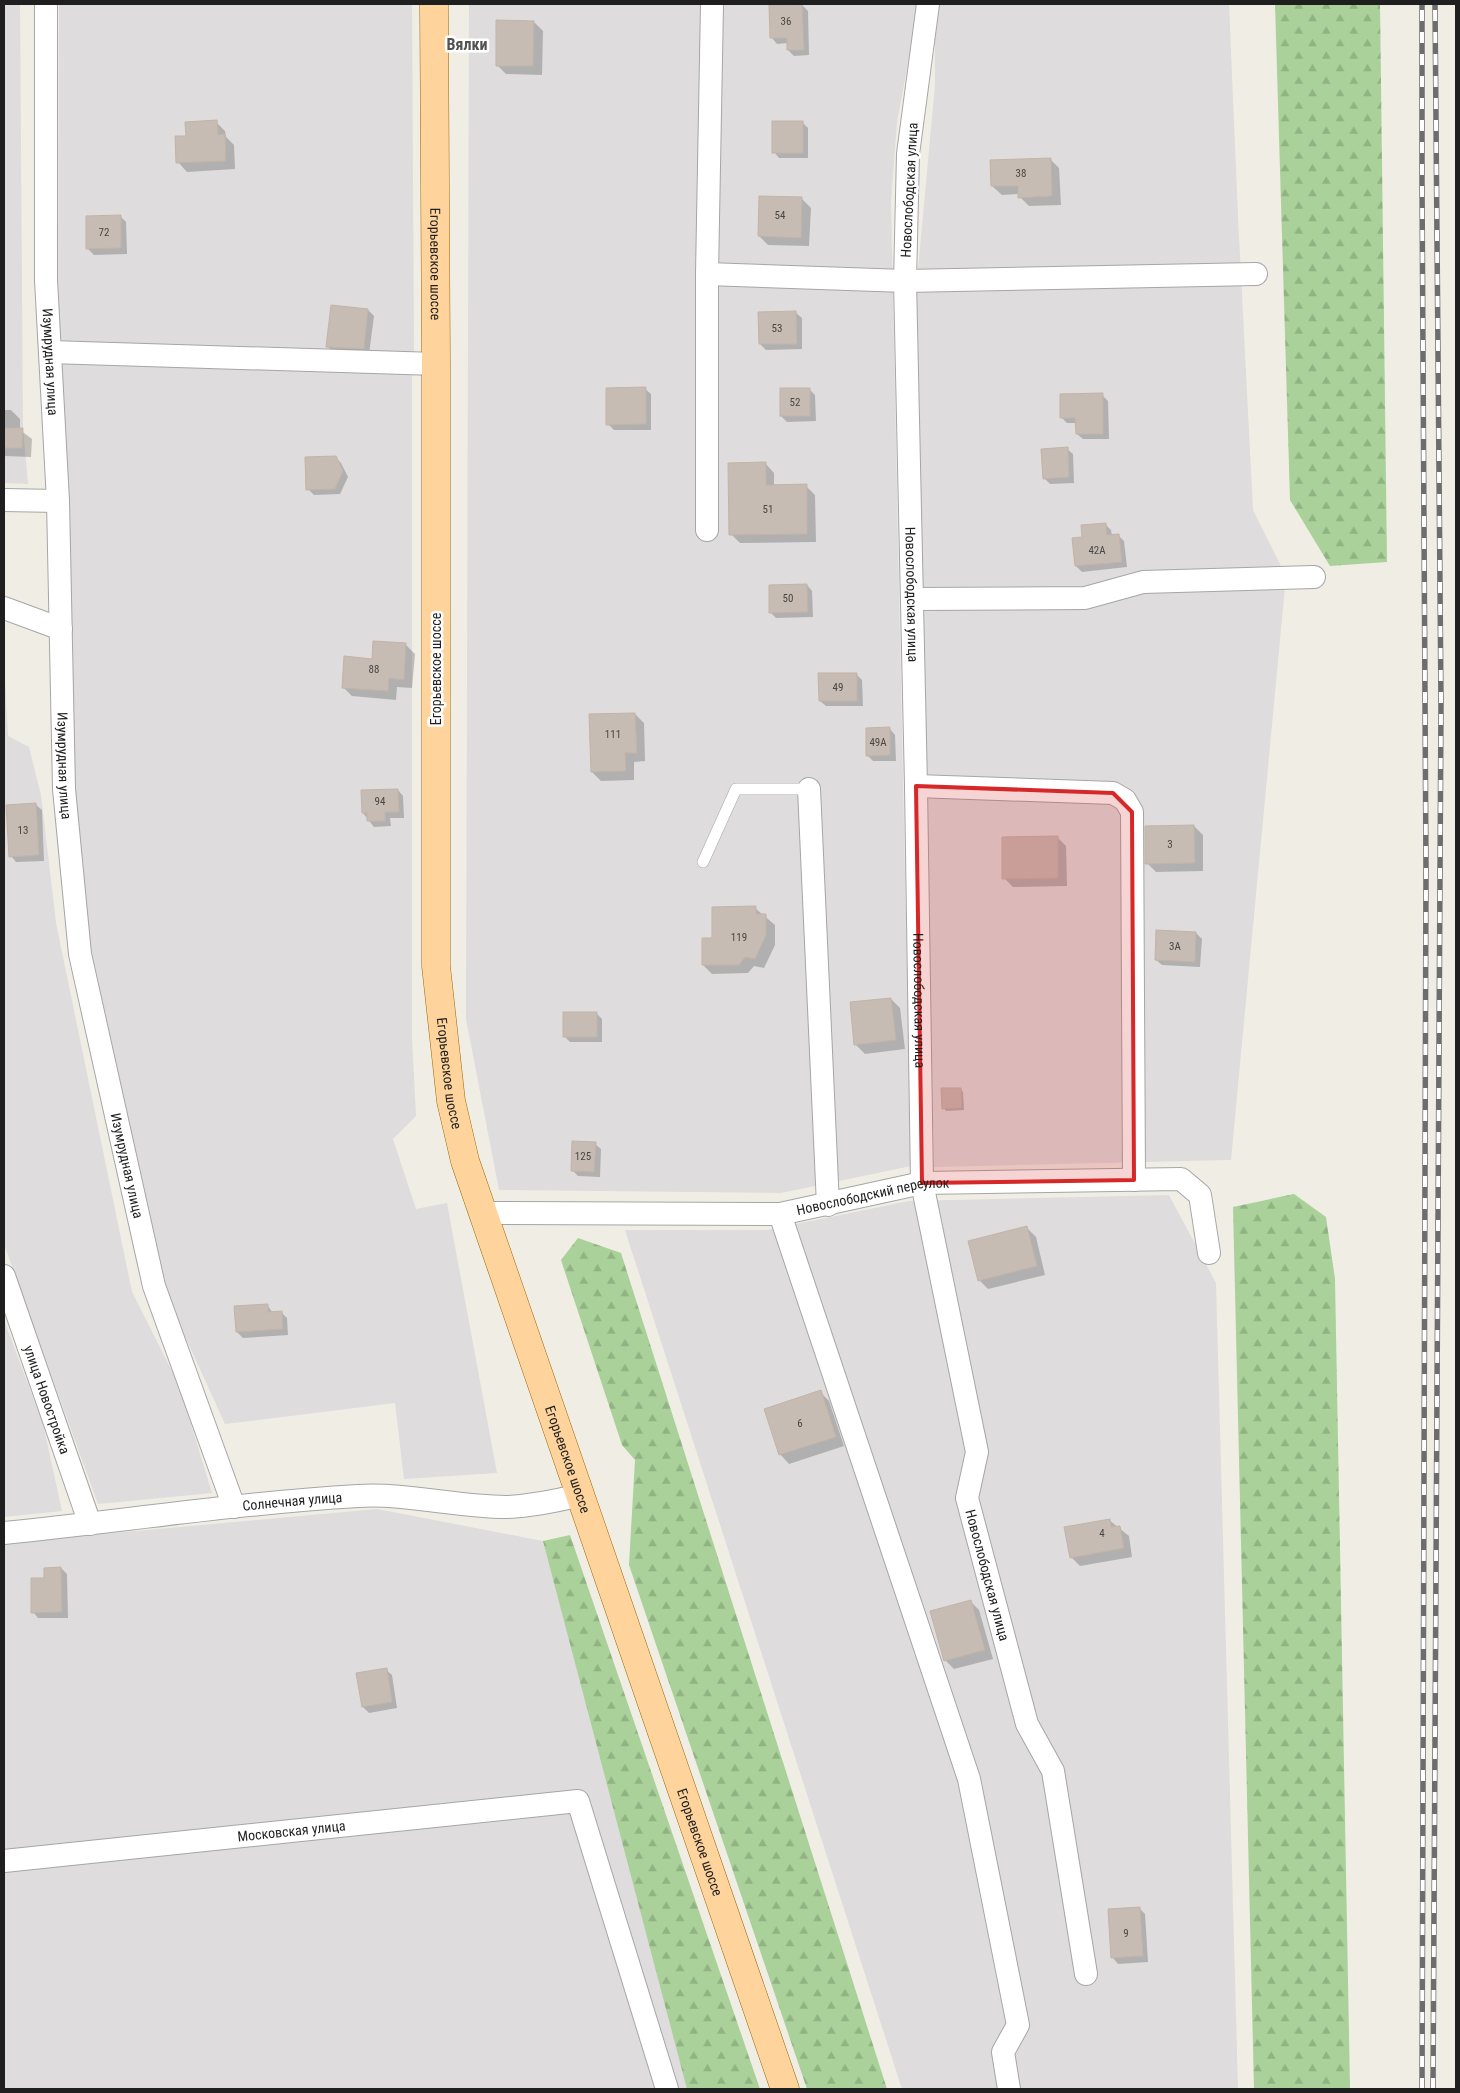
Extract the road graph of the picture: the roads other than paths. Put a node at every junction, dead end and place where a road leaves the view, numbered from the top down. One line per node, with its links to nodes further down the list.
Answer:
1 (46, 4): 8 (street, Изумрудная улица)
2 (434, 4): 9 (main road, Егорьевское шоссе)
3 (712, 4): 5 (street)
4 (928, 4): 7 (street, Новослободская улица)
5 (707, 274): 7 (street); 12 (street)
6 (1256, 274): 7 (street)
7 (905, 281): 14 (street, Новослободская улица)
8 (50, 352): 9 (street); 11 (street, Изумрудная улица)
9 (436, 364): 23 (main road, Егорьевское шоссе)
10 (4, 500): 11 (street)
11 (58, 500): 16 (street, Изумрудная улица)
12 (707, 530)
13 (1314, 577): 14 (street)
14 (912, 599): 17 (street, Новослободская улица)
15 (4, 608): 16 (street)
16 (61, 629): 28 (street, Изумрудная улица)
17 (916, 786): 20 (street); 21 (street, Новослободская улица)
18 (808, 788): 19 (lane); 22 (street)
19 (703, 862)
20 (1134, 1180): 21 (street, Новослободский переулок); 25 (street, Новослободский переулок)
21 (922, 1183): 22 (street, Новослободский переулок); 32 (street, Новослободская улица)
22 (828, 1205): 24 (street, Новослободский переулок)
23 (483, 1213): 24 (street, Новослободский переулок); 27 (main road, Егорьевское шоссе)
24 (780, 1214): 35 (street)
25 (1209, 1253)
26 (4, 1276): 29 (street, улица Новостройка)
27 (580, 1495): 28 (street, Солнечная улица); 34 (main road, Егорьевское шоссе)
28 (234, 1507): 29 (street, Солнечная улица)
29 (90, 1524): 30 (street, Солнечная улица)
30 (4, 1532)
31 (4, 1861): 33 (street, Московская улица)
32 (1086, 1974)
33 (667, 2089)
34 (785, 2089)
35 (1009, 2089)

